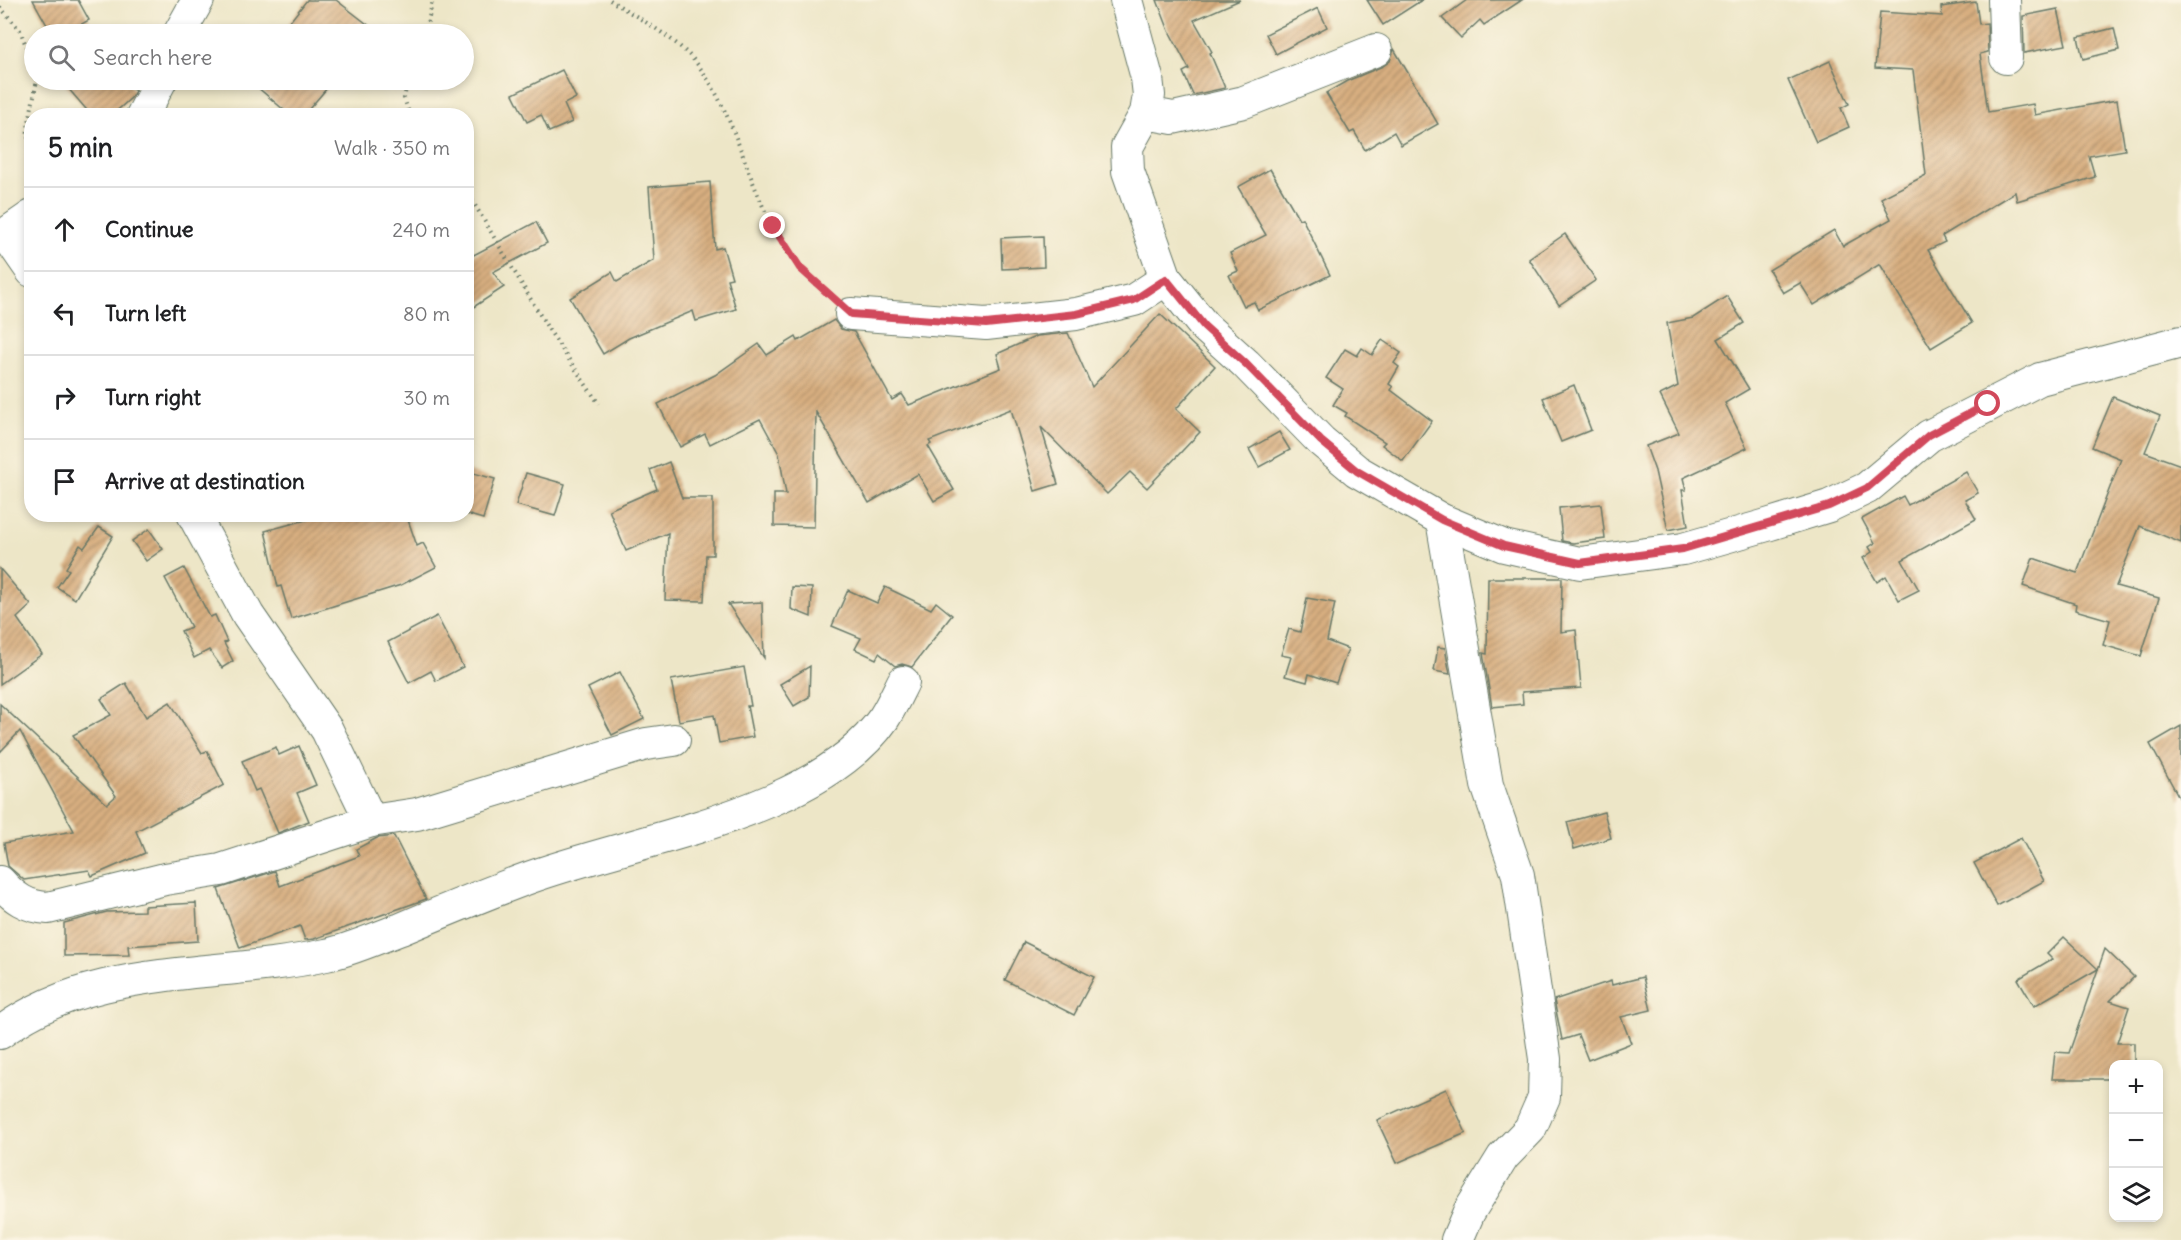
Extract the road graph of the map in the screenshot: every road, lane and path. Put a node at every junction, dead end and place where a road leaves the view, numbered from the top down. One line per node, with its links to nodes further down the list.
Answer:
1 (198, 0): 7 (street)
2 (433, 0): 8 (path)
3 (610, 0): 23 (path)
4 (1126, 0): 18 (street)
5 (2004, 0): 11 (street)
6 (0, 7): 9 (path)
7 (185, 24)
8 (427, 24)
9 (24, 41)
10 (1376, 50): 18 (street)
11 (2006, 58)
12 (35, 90): 15 (path)
13 (156, 90): 16 (street)
14 (406, 90): 17 (path)
15 (32, 108)
16 (146, 108)
17 (407, 108)
18 (1146, 113): 22 (street)
19 (474, 203): 25 (path)
20 (13, 230): 21 (street)
21 (24, 254)
22 (1166, 279): 23 (street); 26 (street)
23 (851, 314)
24 (2181, 342): 26 (street)
25 (599, 404)
26 (1442, 520): 33 (street)
27 (197, 522): 30 (street)
28 (903, 682): 32 (street)
29 (674, 740): 30 (street)
30 (371, 821): 31 (street)
31 (0, 882)
32 (0, 1034)
33 (1457, 1240)

